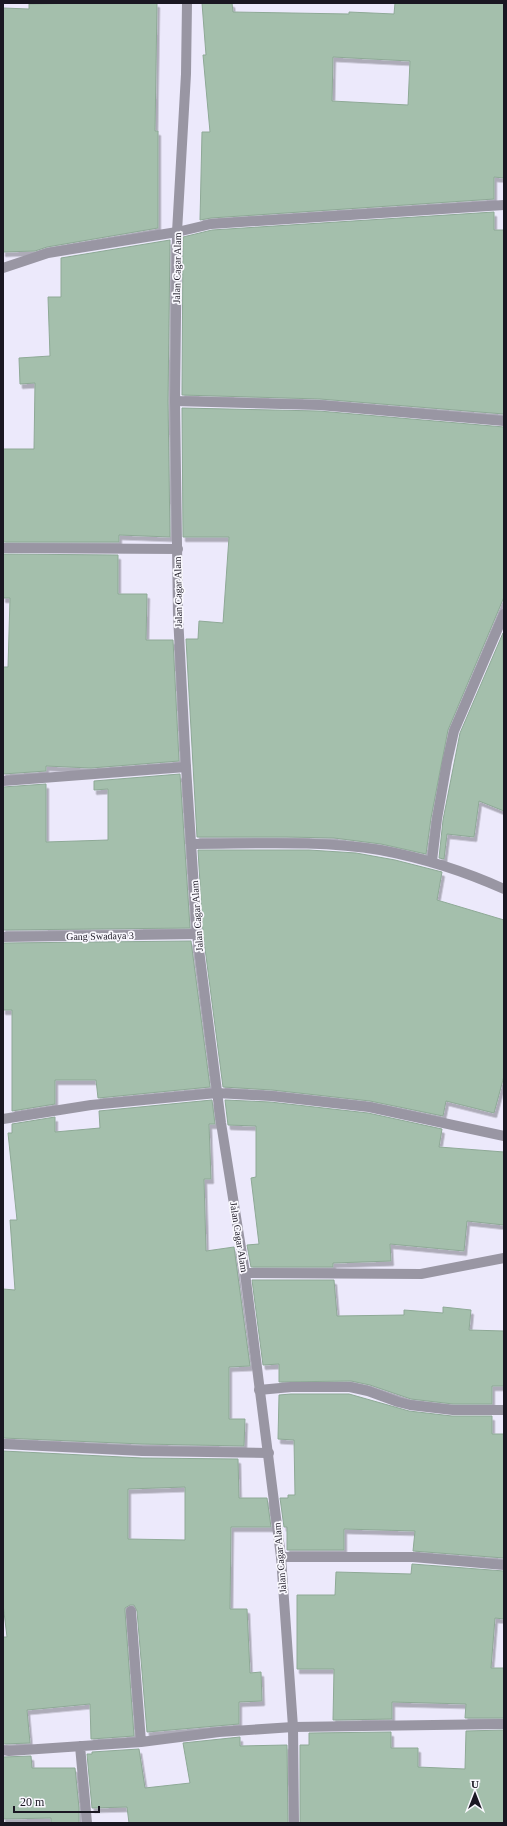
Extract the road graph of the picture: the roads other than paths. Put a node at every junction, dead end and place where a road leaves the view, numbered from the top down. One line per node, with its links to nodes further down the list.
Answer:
1 (187, 3): 3 (street, Jalan Cagar Alam)
2 (504, 206): 3 (street)
3 (177, 232): 4 (street); 5 (street, Jalan Cagar Alam)
4 (3, 268)
5 (175, 401): 6 (street); 8 (street, Jalan Cagar Alam)
6 (504, 420)
7 (3, 548): 8 (street)
8 (178, 549): 10 (street, Jalan Cagar Alam)
9 (504, 614): 13 (street)
10 (186, 767): 11 (street); 12 (street, Jalan Cagar Alam)
11 (3, 781)
12 (192, 844): 13 (street); 15 (street, Jalan Cagar Alam)
13 (432, 861): 14 (street)
14 (504, 888)
15 (197, 934): 16 (street, Gang Swadaya 3); 17 (street, Jalan Cagar Alam)
16 (3, 937)
17 (217, 1093): 18 (street); 19 (street); 21 (street, Jalan Cagar Alam)
18 (3, 1120)
19 (504, 1136)
20 (504, 1258): 21 (street)
21 (245, 1273): 22 (street, Jalan Cagar Alam)
22 (259, 1390): 23 (street); 25 (street, Jalan Cagar Alam)
23 (504, 1410)
24 (3, 1444): 25 (street)
25 (269, 1453): 26 (street, Jalan Cagar Alam)
26 (281, 1557): 27 (street); 30 (street, Jalan Cagar Alam)
27 (504, 1565)
28 (131, 1612): 31 (street)
29 (504, 1724): 30 (street)
30 (293, 1727): 31 (street); 35 (street, Jalan Cagar Alam)
31 (141, 1742): 32 (street)
32 (80, 1746): 33 (street); 34 (street)
33 (3, 1750)
34 (87, 1823)
35 (294, 1823)

